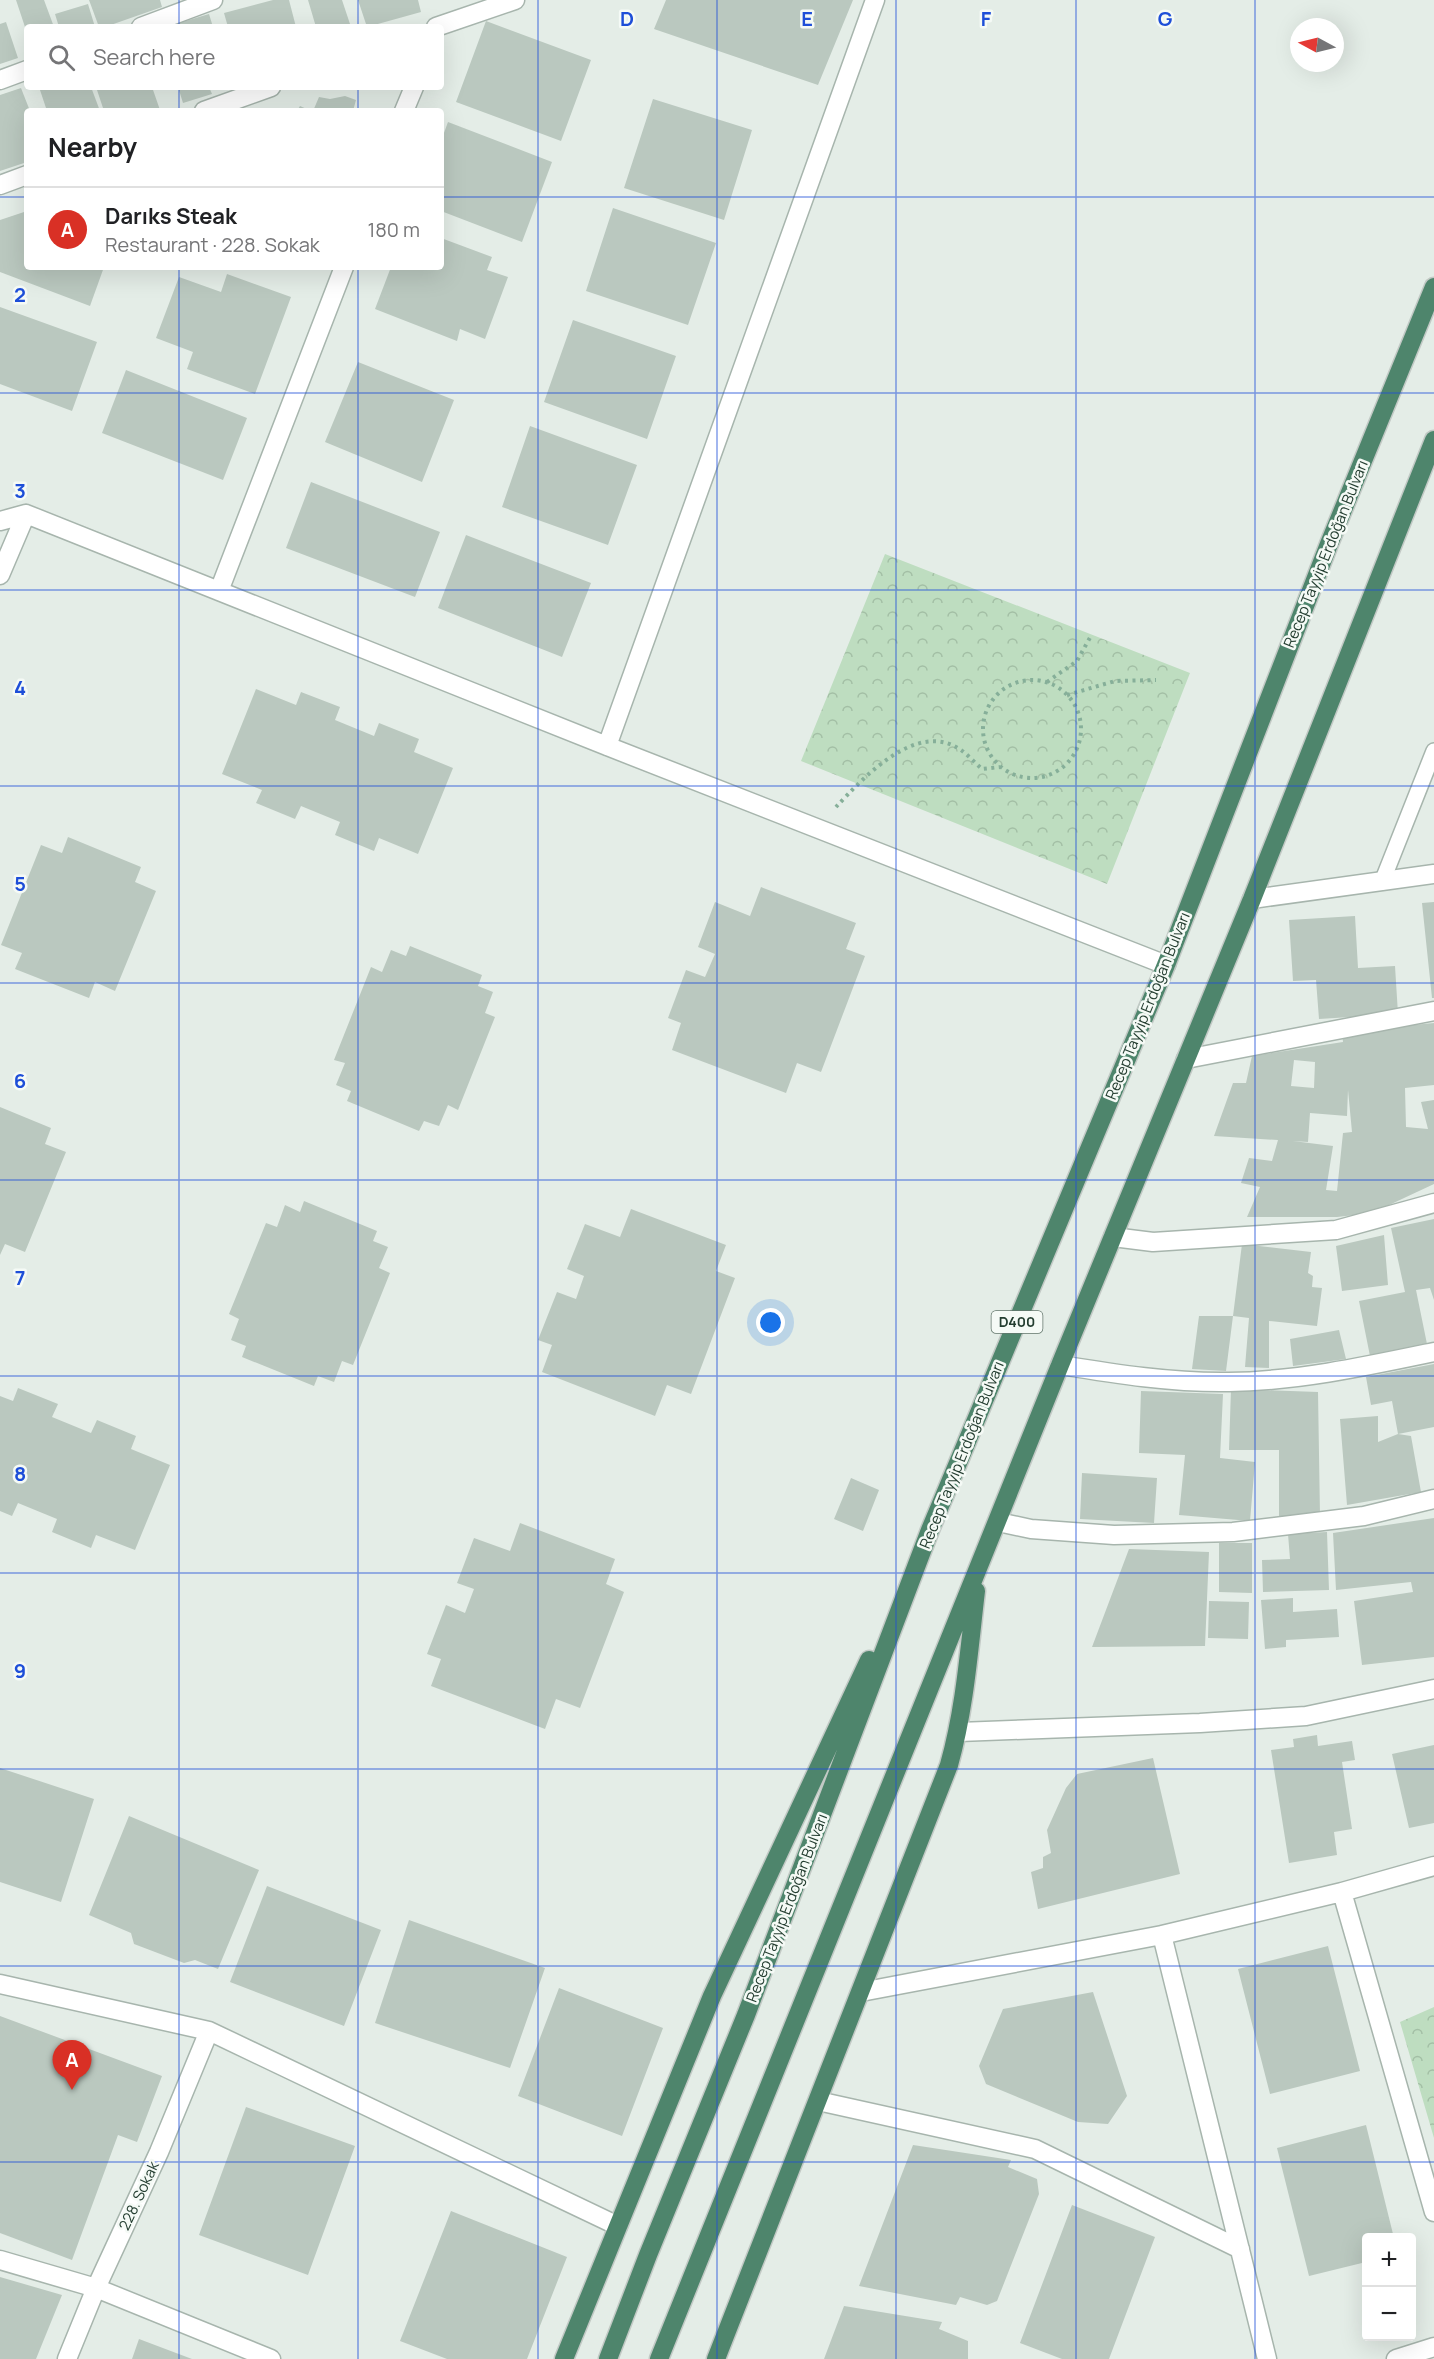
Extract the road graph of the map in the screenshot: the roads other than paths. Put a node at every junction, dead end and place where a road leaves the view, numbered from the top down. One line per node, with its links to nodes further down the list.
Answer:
1 (213, 0): 4 (street)
2 (515, 0): 5 (street)
3 (875, 0): 21 (street)
4 (149, 24)
5 (444, 25)
6 (24, 71): 7 (street)
7 (0, 80)
8 (263, 90): 10 (street)
9 (413, 90): 11 (street)
10 (212, 108)
11 (406, 108)
12 (24, 176): 13 (street)
13 (0, 185)
14 (343, 270): 20 (street)
15 (1434, 287): 26 (highway, Recep Tayyip Erdoğan Bulvarı / D400)
16 (1434, 440): 25 (highway)
17 (26, 514): 18 (street); 19 (street); 20 (street)
18 (0, 521)
19 (0, 575)
20 (219, 591): 21 (street)
21 (607, 746): 26 (street)
22 (1434, 751): 24 (lane)
23 (1434, 874): 24 (street)
24 (1382, 882): 25 (street)
25 (1252, 899): 28 (highway)
26 (1166, 964): 35 (highway, Recep Tayyip Erdoğan Bulvarı / D400)
27 (1434, 1011): 28 (street)
28 (1186, 1059): 30 (highway)
29 (1434, 1203): 30 (street)
30 (1113, 1237): 32 (highway)
31 (1434, 1352): 32 (street)
32 (1060, 1365): 34 (highway)
33 (1434, 1499): 34 (street)
34 (998, 1522): 36 (highway)
35 (930, 1530): 47 (highway); 55 (highway, Recep Tayyip Erdoğan Bulvarı / D400)
36 (979, 1569): 38 (highway); 56 (highway)
37 (1434, 1689): 38 (street)
38 (958, 1732): 43 (highway)
39 (1434, 1866): 40 (street)
40 (1342, 1892): 41 (street); 46 (street)
41 (1162, 1935): 43 (street); 48 (street)
42 (0, 1984): 44 (street)
43 (861, 1992): 45 (highway)
44 (209, 2031): 47 (street); 50 (street, 228. Sokak)
45 (818, 2101): 48 (street); 57 (highway)
46 (1434, 2212)
47 (618, 2226): 54 (highway)
48 (1240, 2249): 58 (street)
49 (0, 2260): 50 (street)
50 (96, 2288): 52 (street, 228. Sokak); 53 (street)
51 (1434, 2347): 59 (street)
52 (67, 2359)
53 (271, 2359)
54 (564, 2359)
55 (608, 2359)
56 (659, 2359)
57 (716, 2359)
58 (1267, 2359)
59 (1396, 2359)

